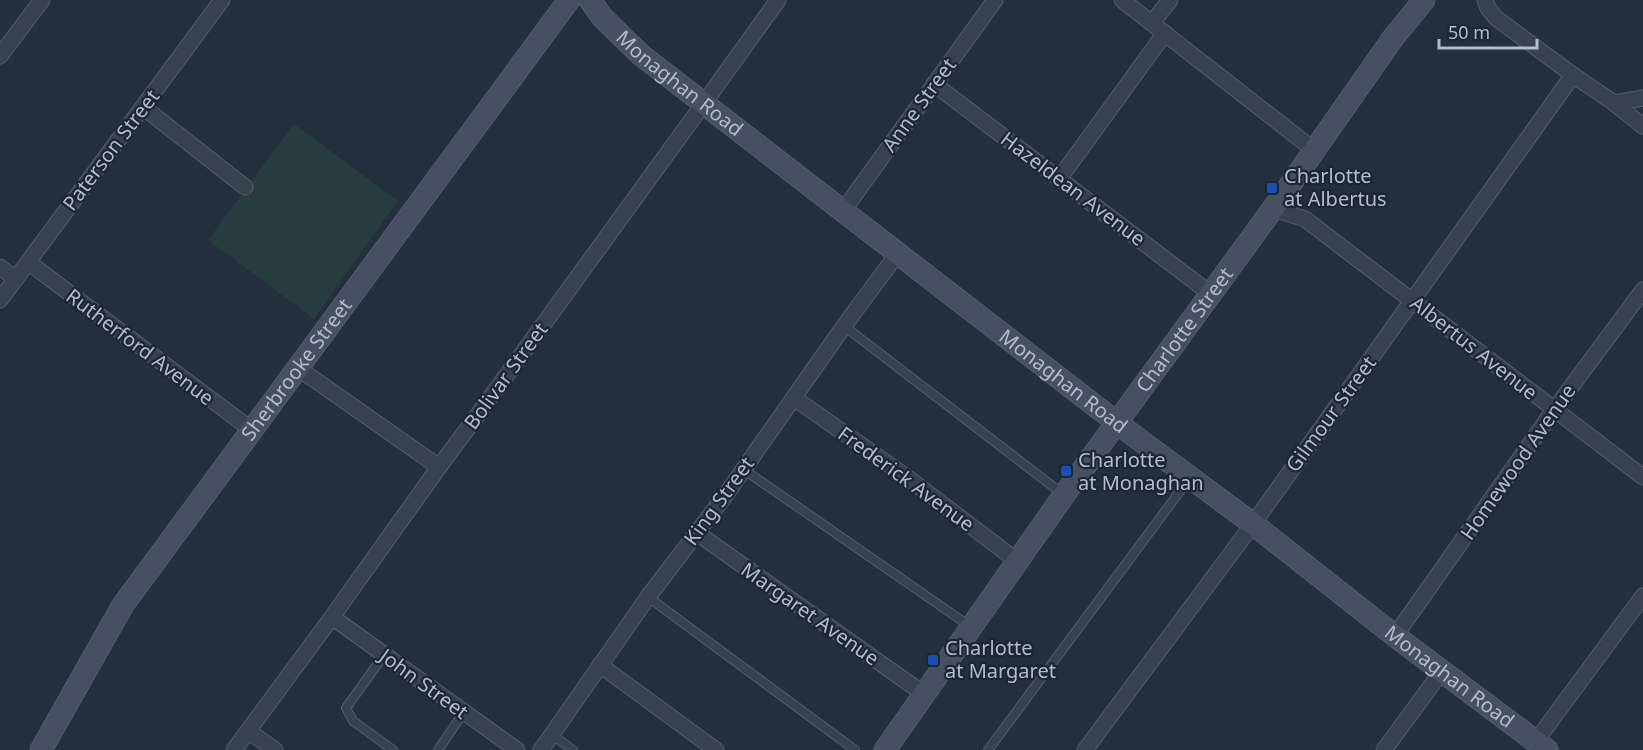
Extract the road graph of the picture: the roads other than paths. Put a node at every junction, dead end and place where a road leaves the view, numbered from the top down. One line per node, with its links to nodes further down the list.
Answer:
1 (42, 0): 15 (street)
2 (222, 0): 21 (street, Paterson Street)
3 (569, 0): 39 (main road, Sherbrooke Street)
4 (590, 0): 19 (main road, Monaghan Road)
5 (778, 0): 19 (street, Bolivar Street)
6 (995, 0): 17 (street, Anne Street)
7 (1122, 0): 12 (street)
8 (1170, 0): 12 (street)
9 (1408, 0): 13 (main road, Charlotte Street)
10 (1424, 0): 13 (main road, Charlotte Street)
11 (1485, 0): 16 (street)
12 (1152, 23): 14 (street)
13 (1402, 28): 23 (main road, Charlotte Street)
14 (1164, 33): 23 (street); 24 (street)
15 (0, 56)
16 (1573, 75): 20 (street); 37 (street, Gilmour Street)
17 (934, 84): 24 (street, Hazeldean Avenue); 28 (street, Anne Street)
18 (1643, 98): 20 (street)
19 (704, 103): 28 (main road, Monaghan Road); 44 (street, Bolivar Street)
20 (1614, 103): 22 (street)
21 (143, 107): 25 (street); 31 (street, Paterson Street)
22 (1643, 126)
23 (1314, 150): 26 (main road, Charlotte Street)
24 (1059, 179): 35 (street, Hazeldean Avenue)
25 (245, 187)
26 (1288, 188): 27 (main road, Charlotte Street); 29 (street, Albertus Avenue)
27 (1273, 209): 29 (street, Albertus Avenue); 35 (main road, Charlotte Street)
28 (843, 211): 30 (main road, Monaghan Road)
29 (1305, 219): 37 (street, Albertus Avenue)
30 (898, 253): 38 (street, King Street); 42 (main road, Monaghan Road)
31 (28, 262): 33 (street, Paterson Street); 43 (street, Rutherford Avenue)
32 (0, 267): 33 (street)
33 (16, 279): 36 (street, Paterson Street)
34 (1643, 290): 41 (street, Homewood Avenue)
35 (1211, 294): 42 (main road, Charlotte Street)
36 (0, 300)
37 (1413, 301): 41 (street, Albertus Avenue); 49 (street, Gilmour Street)
38 (844, 326): 40 (street, King Street); 48 (lane)
39 (298, 368): 43 (main road, Sherbrooke Street); 44 (street)
40 (794, 398): 45 (street, King Street); 51 (street, Frederick Avenue)
41 (1554, 410): 47 (street, Albertus Avenue); 56 (street, Homewood Avenue)
42 (1118, 423): 46 (main road, Monaghan Road); 48 (main road, Charlotte Street)
43 (253, 431): 66 (main road, Sherbrooke Street)
44 (438, 467): 54 (street, Bolivar Street)
45 (743, 469): 50 (street, King Street); 55 (lane)
46 (1190, 477): 49 (main road, Monaghan Road); 76 (lane)
47 (1643, 477)
48 (1064, 495): 51 (main road, Charlotte Street)
49 (1252, 524): 56 (main road, Monaghan Road); 77 (street, Gilmour Street)
50 (697, 533): 53 (street, King Street); 60 (street, Margaret Avenue)
51 (1017, 561): 55 (main road, Charlotte Street)
52 (1643, 596): 64 (street)
53 (648, 597): 58 (street, King Street); 75 (lane)
54 (332, 617): 57 (street, John Street); 62 (street, Bolivar Street)
55 (971, 627): 60 (main road, Charlotte Street)
56 (1395, 636): 59 (main road, Monaghan Road)
57 (384, 655): 61 (street, John Street); 69 (lane)
58 (600, 665): 63 (street, King Street); 74 (street)
59 (1442, 671): 64 (main road, Monaghan Road); 78 (street)
60 (924, 694): 65 (main road, Charlotte Street)
61 (464, 712): 70 (lane); 71 (street, John Street)
62 (248, 731): 67 (street, Bolivar Street); 68 (street)
63 (551, 734): 72 (street, King Street); 73 (lane)
64 (1541, 746)
65 (892, 747)
66 (42, 750)
67 (234, 750)
68 (275, 750)
69 (393, 750)
70 (438, 750)
71 (517, 750)
72 (540, 750)
73 (573, 750)
74 (716, 750)
75 (855, 750)
76 (988, 750)
77 (1085, 750)
78 (1384, 750)

